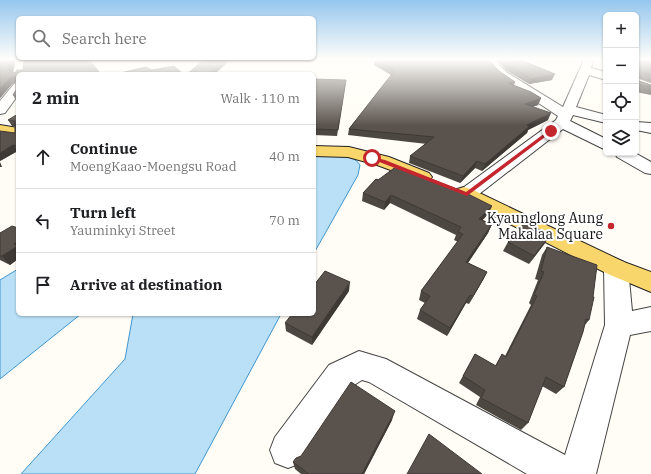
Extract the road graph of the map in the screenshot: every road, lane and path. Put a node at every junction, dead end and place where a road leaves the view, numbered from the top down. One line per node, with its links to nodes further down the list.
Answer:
1 (513, 81): 5 (street)
2 (579, 81): 5 (street)
3 (16, 90): 4 (street)
4 (0, 110)
5 (565, 116): 6 (street); 11 (street); 15 (street)
6 (603, 119)
7 (639, 126): 8 (street)
8 (651, 128)
9 (0, 130): 10 (main road)
10 (16, 133)
11 (603, 143)
12 (316, 151): 15 (main road)
13 (627, 156): 14 (street)
14 (651, 169)
15 (467, 194): 16 (main road)
16 (616, 268): 17 (main road); 19 (street)
17 (651, 282)
18 (651, 319): 19 (street)
19 (619, 325): 22 (street)
20 (288, 450): 21 (street)
21 (563, 474)
22 (577, 474)

